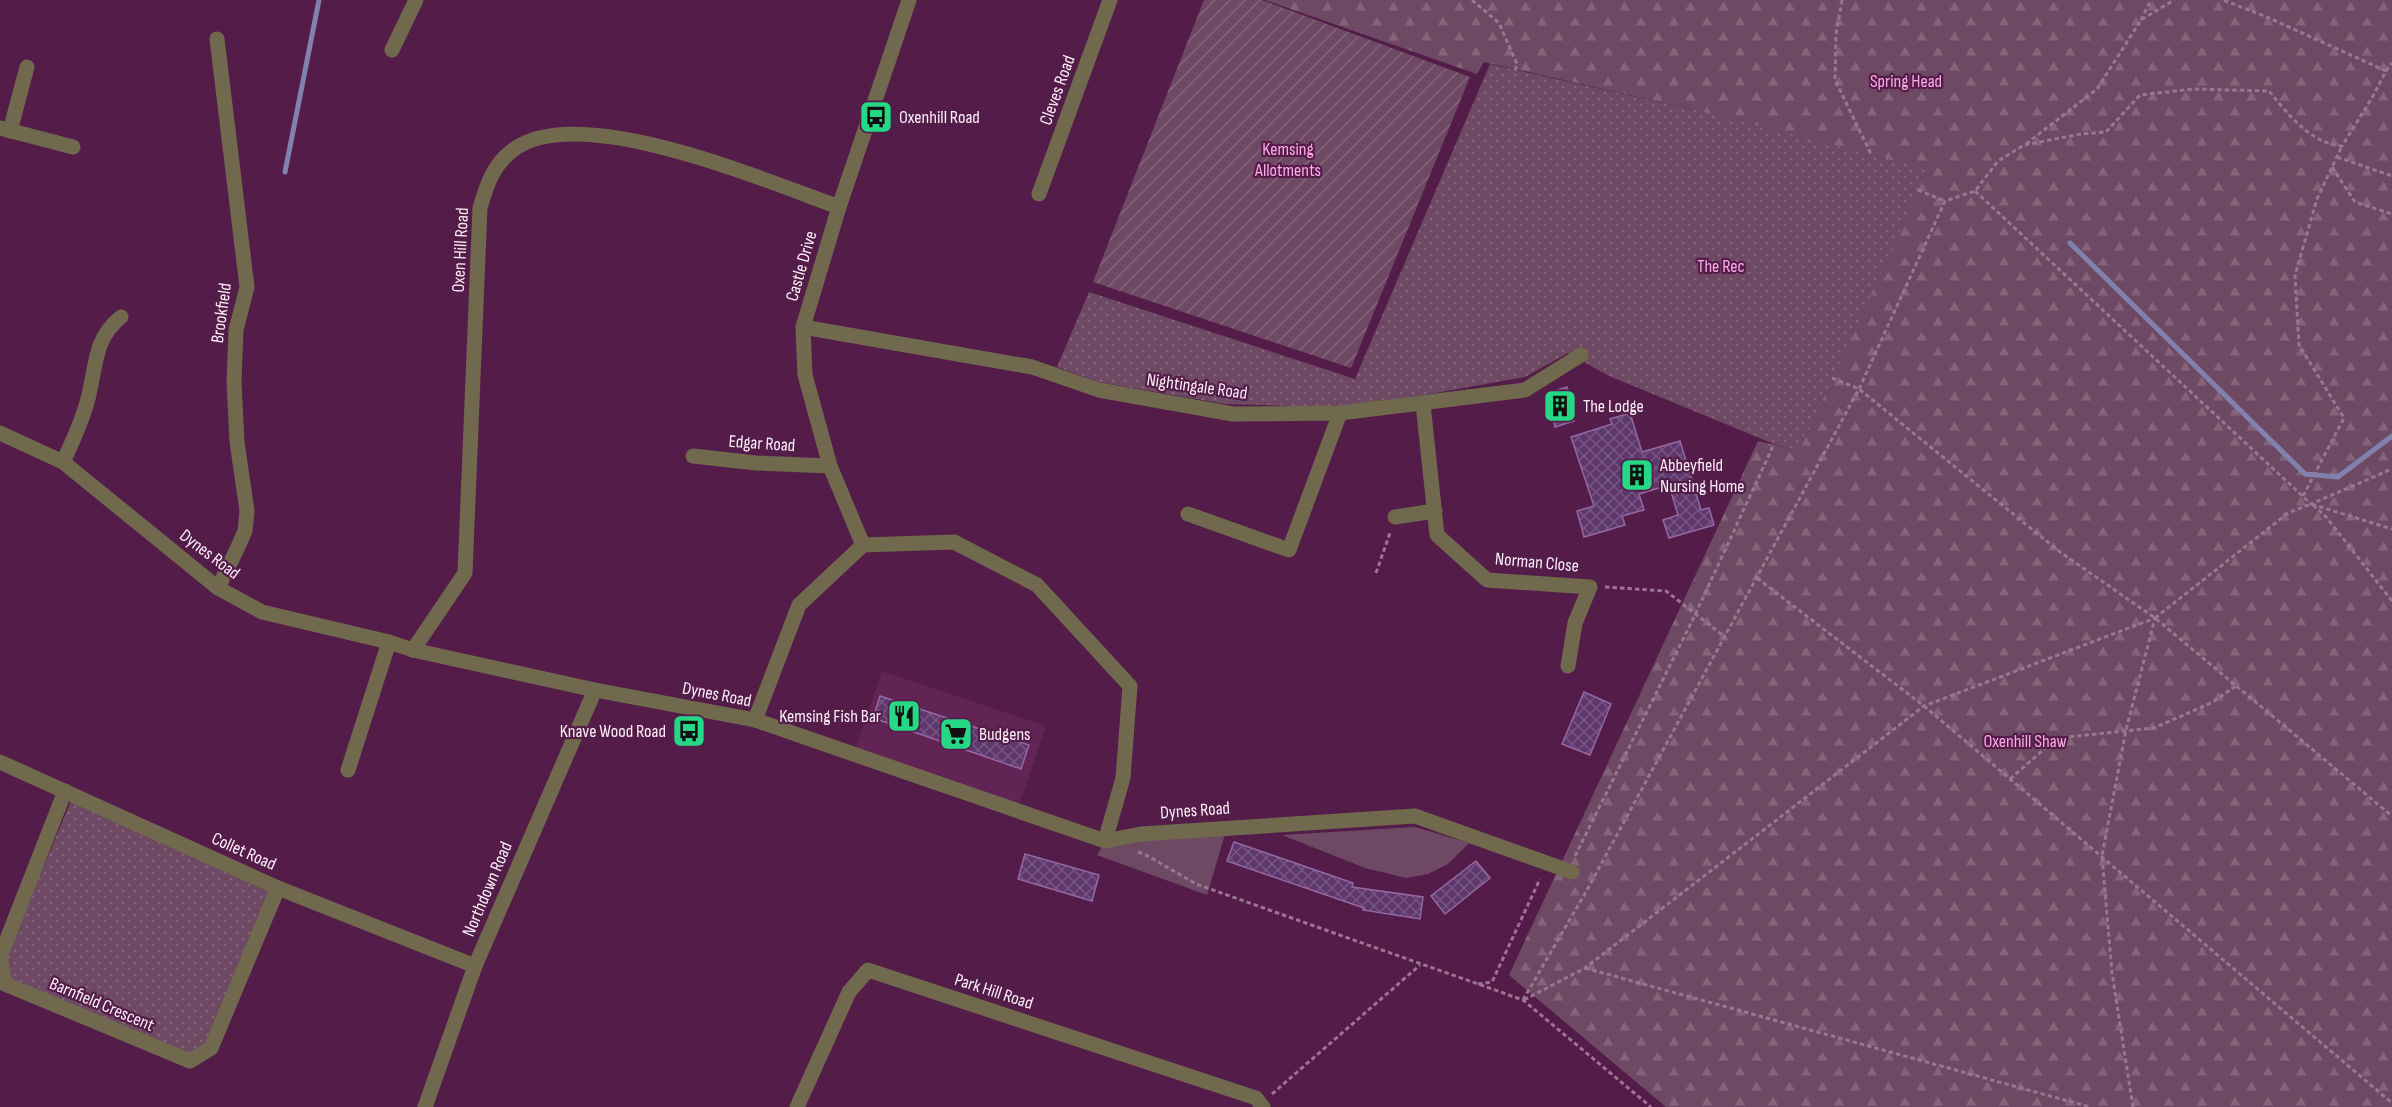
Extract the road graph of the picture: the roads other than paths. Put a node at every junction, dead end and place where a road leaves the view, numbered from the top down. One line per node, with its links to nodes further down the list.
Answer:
1 (416, 0): 5 (street)
2 (909, 0): 10 (street, Castle Drive)
3 (1110, 0): 9 (street, Cleves Road)
4 (217, 39): 24 (street, Brookfield)
5 (392, 50)
6 (27, 68): 7 (street)
7 (5, 130): 8 (street)
8 (73, 147)
9 (1039, 194)
10 (839, 207): 12 (street, Castle Drive); 26 (street, Oxen Hill Road)
11 (121, 317): 18 (street)
12 (803, 327): 15 (street, Nightingale Road); 19 (street, Castle Drive)
13 (1581, 355): 14 (street, Nightingale Road)
14 (1423, 404): 15 (street, Nightingale Road); 20 (street, Norman Close)
15 (1340, 413): 21 (street)
16 (0, 433): 18 (street, Dynes Road)
17 (693, 456): 19 (street, Edgar Road)
18 (63, 462): 24 (street, Dynes Road)
19 (830, 466): 23 (street, Castle Drive)
20 (1435, 511): 22 (street); 27 (street, Norman Close)
21 (1188, 514)
22 (1395, 517)
23 (863, 545): 29 (street); 33 (street)
24 (218, 588): 25 (street, Dynes Road)
25 (389, 642): 26 (street, Dynes Road); 31 (street)
26 (413, 650): 28 (street, Dynes Road)
27 (1568, 666)
28 (595, 690): 29 (street, Dynes Road); 36 (street, Northdown Road)
29 (755, 720): 33 (street, Dynes Road)
30 (0, 762): 32 (street, Collet Road)
31 (348, 770)
32 (65, 791): 35 (street, Collet Road); 35 (street, Barnfield Crescent)
33 (1105, 841): 34 (street, Dynes Road)
34 (1569, 871)
35 (278, 888): 36 (street, Collet Road)
36 (475, 966): 38 (street, Northdown Road)
37 (1260, 1103): 39 (street, Park Hill Road)
38 (425, 1107)
39 (797, 1107)

